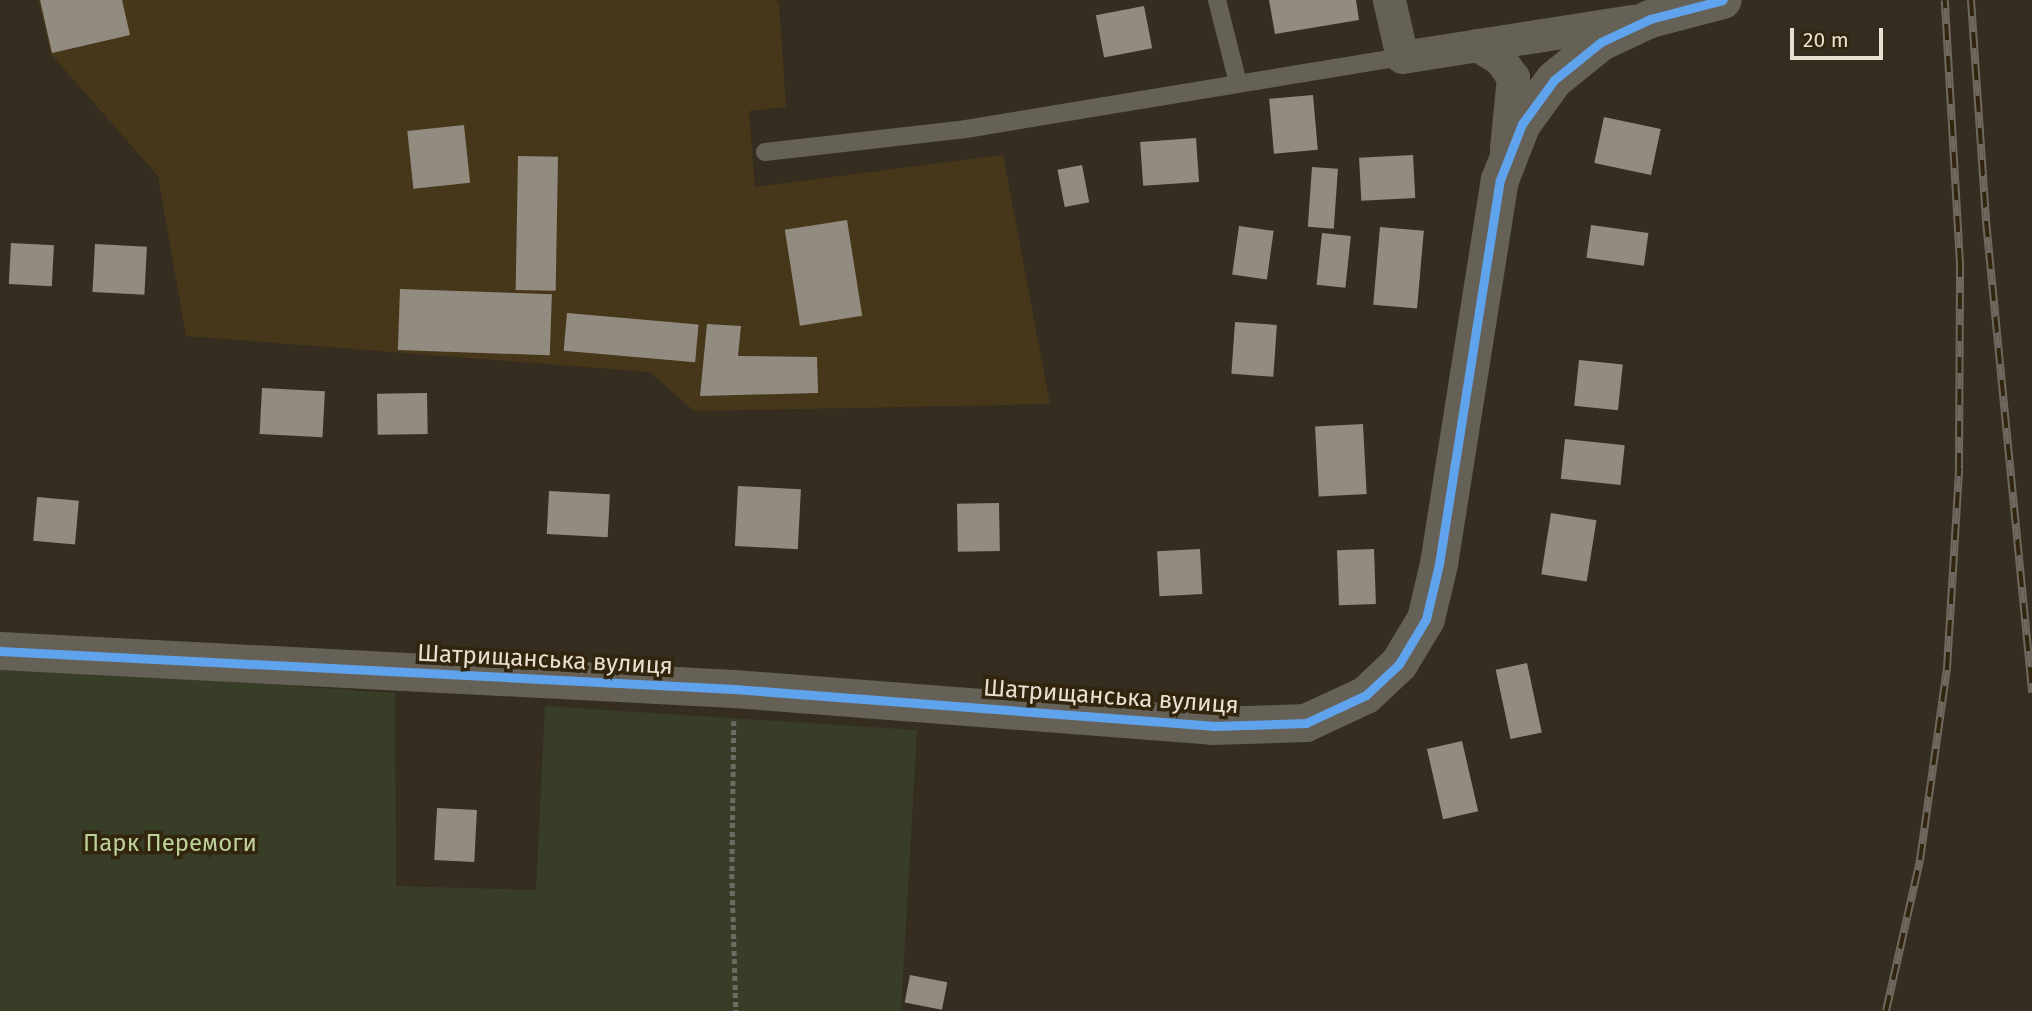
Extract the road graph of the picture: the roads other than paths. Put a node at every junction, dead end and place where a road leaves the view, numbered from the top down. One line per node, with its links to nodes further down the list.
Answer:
1 (1217, 0): 7 (lane)
2 (1389, 0): 6 (street)
3 (1723, 0): 4 (street, Шатрищанська вулиця)
4 (1650, 19): 5 (street); 9 (street, Шатрищанська вулиця)
5 (1477, 45): 6 (street); 9 (street)
6 (1402, 57): 7 (lane)
7 (1238, 83): 8 (lane)
8 (765, 152)
9 (1503, 169): 10 (street, Шатрищанська вулиця)
10 (0, 651)

